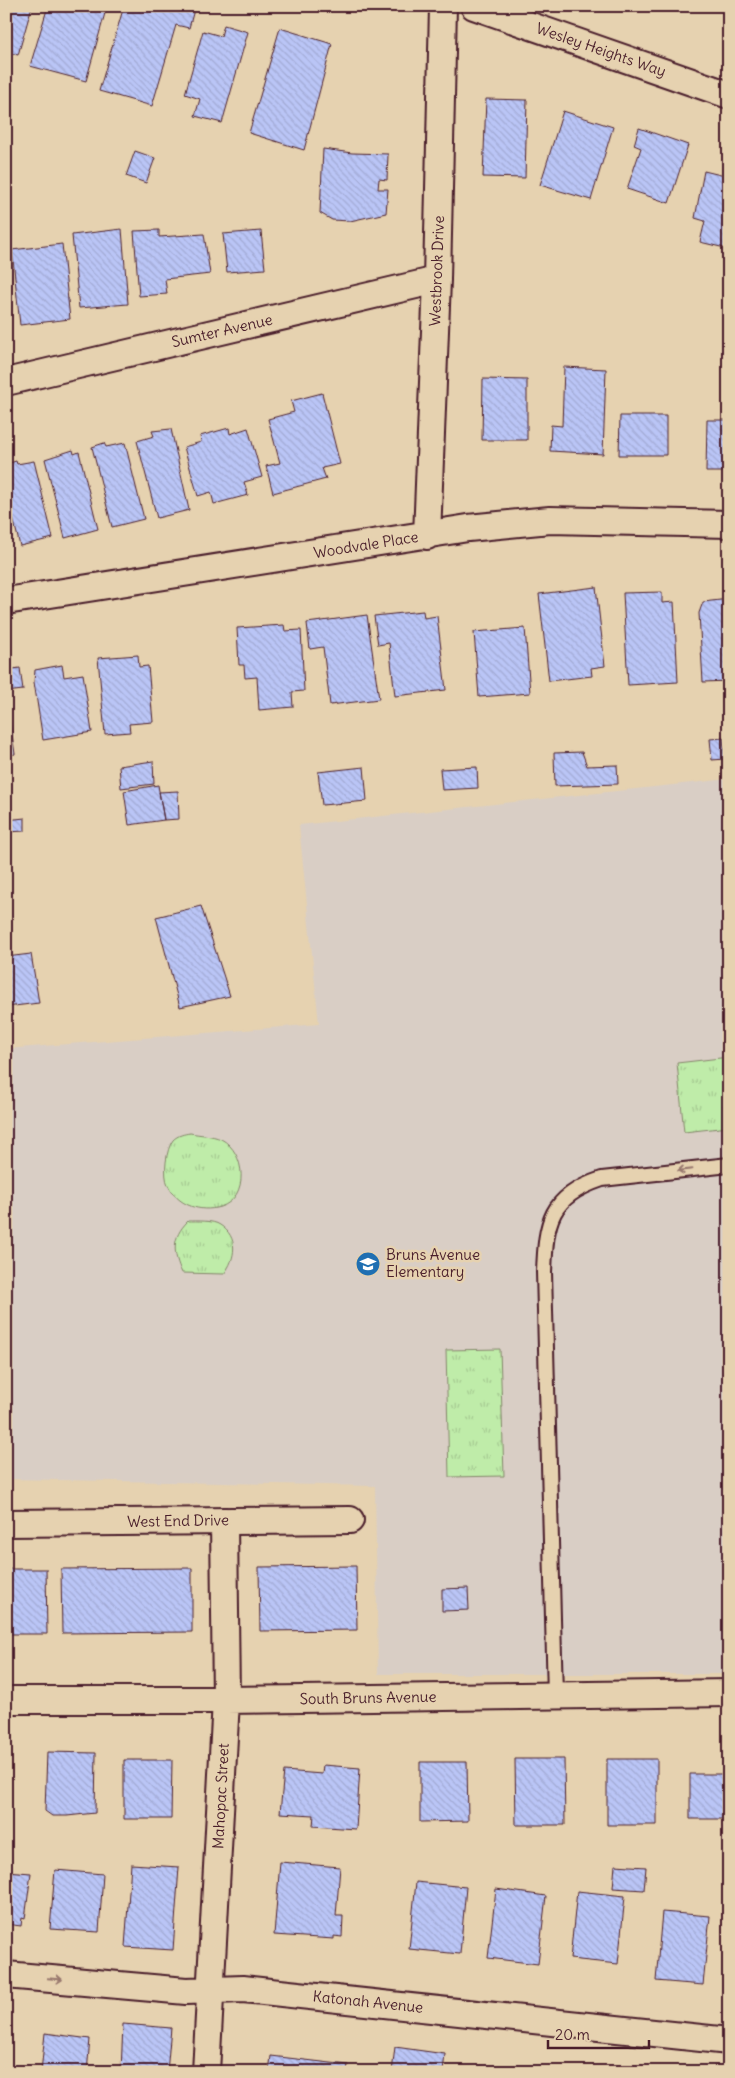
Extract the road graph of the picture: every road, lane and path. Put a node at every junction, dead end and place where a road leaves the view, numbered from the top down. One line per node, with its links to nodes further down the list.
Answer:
1 (443, 6): 4 (street, Westbrook Drive)
2 (474, 6): 3 (street, Wesley Heights Way)
3 (729, 95)
4 (437, 280): 5 (street, Sumter Avenue); 7 (street, Westbrook Drive)
5 (6, 382)
6 (729, 524): 7 (street, Woodvale Place)
7 (427, 536): 8 (street, Woodvale Place)
8 (6, 601)
9 (729, 1165): 14 (lane, one-way to 14)
10 (350, 1520): 11 (street, West End Drive)
11 (224, 1521): 12 (street, West End Drive); 16 (street, Mahopac Street)
12 (6, 1523)
13 (729, 1693): 14 (street, South Bruns Avenue)
14 (555, 1695): 16 (street, South Bruns Avenue)
15 (6, 1700): 16 (street, South Bruns Avenue)
16 (226, 1700): 18 (street, Mahopac Street)
17 (6, 1974): 18 (street, Katonah Avenue, one-way to 18)
18 (212, 1990): 19 (street, Katonah Avenue); 20 (street, Mahopac Street)
19 (729, 2041)
20 (206, 2072)

